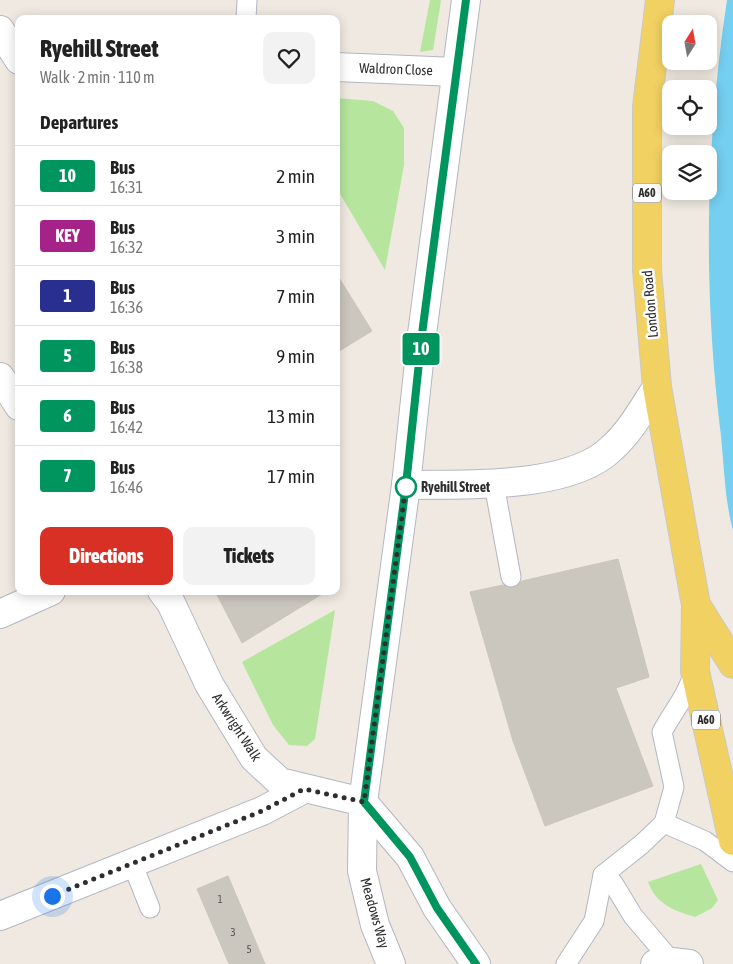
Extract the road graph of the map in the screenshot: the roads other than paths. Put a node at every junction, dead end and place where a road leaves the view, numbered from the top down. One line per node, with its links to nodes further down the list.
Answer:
1 (247, 0): 4 (lane)
2 (466, 0): 8 (street, Meadows Way)
3 (660, 0): 10 (main road, London Road / A60)
4 (246, 15)
5 (0, 30): 6 (street)
6 (15, 54)
7 (340, 67): 8 (street, Waldron Close)
8 (456, 72): 13 (street, Meadows Way)
9 (0, 376): 11 (street)
10 (657, 387): 12 (street); 17 (main road, London Road / A60)
11 (15, 400)
12 (494, 484): 13 (street); 14 (lane)
13 (406, 485): 22 (street, Meadows Way)
14 (511, 576)
15 (42, 595): 18 (street)
16 (165, 595): 21 (street, Arkwright Walk)
17 (696, 605): 19 (main road, London Road / A60); 20 (main road, London Road / A60)
18 (0, 614)
19 (733, 664)
20 (695, 671): 23 (lane); 24 (main road, London Road / A60)
21 (304, 789): 22 (street, Arkwright Walk); 26 (street)
22 (364, 802): 31 (street, Meadows Way); 32 (street)
23 (664, 823): 25 (lane); 27 (lane)
24 (733, 841)
25 (733, 862)
26 (132, 863): 28 (lane); 29 (street)
27 (605, 886): 30 (lane); 33 (lane)
28 (150, 908)
29 (0, 916)
30 (672, 963)
31 (390, 964)
32 (476, 964)
33 (566, 964)

